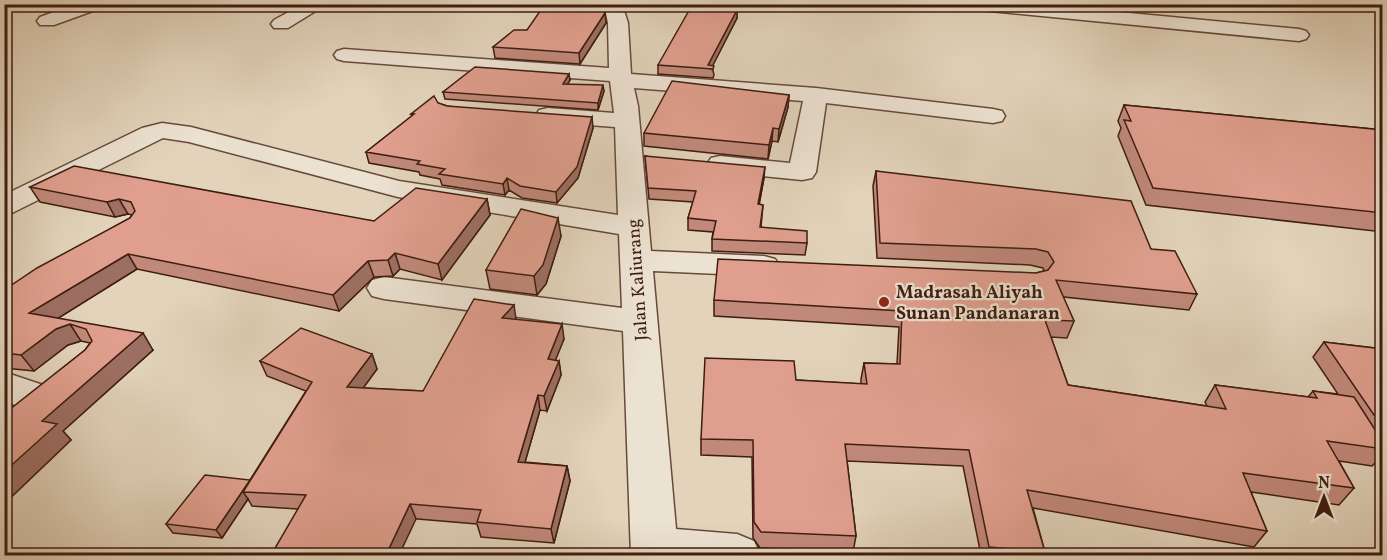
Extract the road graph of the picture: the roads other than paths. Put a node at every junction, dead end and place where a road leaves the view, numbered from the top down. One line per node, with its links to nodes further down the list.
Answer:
1 (95, 4): 6 (street)
2 (318, 4): 7 (street)
3 (614, 4): 10 (street, Jalan Kaliurang)
4 (970, 4): 5 (street)
5 (1168, 14): 8 (street)
6 (47, 21)
7 (281, 24)
8 (1299, 35)
9 (344, 55): 10 (street)
10 (621, 77): 11 (street); 14 (street, Jalan Kaliurang)
11 (816, 95): 13 (street); 15 (street)
12 (521, 113): 14 (street)
13 (993, 116)
14 (627, 122): 17 (street, Jalan Kaliurang)
15 (698, 162)
16 (4, 206): 17 (street)
17 (634, 227): 18 (street, Jalan Kaliurang)
18 (636, 260): 19 (street); 21 (street, Jalan Kaliurang)
19 (791, 267)
20 (384, 288): 21 (street)
21 (640, 322): 22 (street, Jalan Kaliurang)
22 (655, 552): 23 (street)
23 (737, 555)

